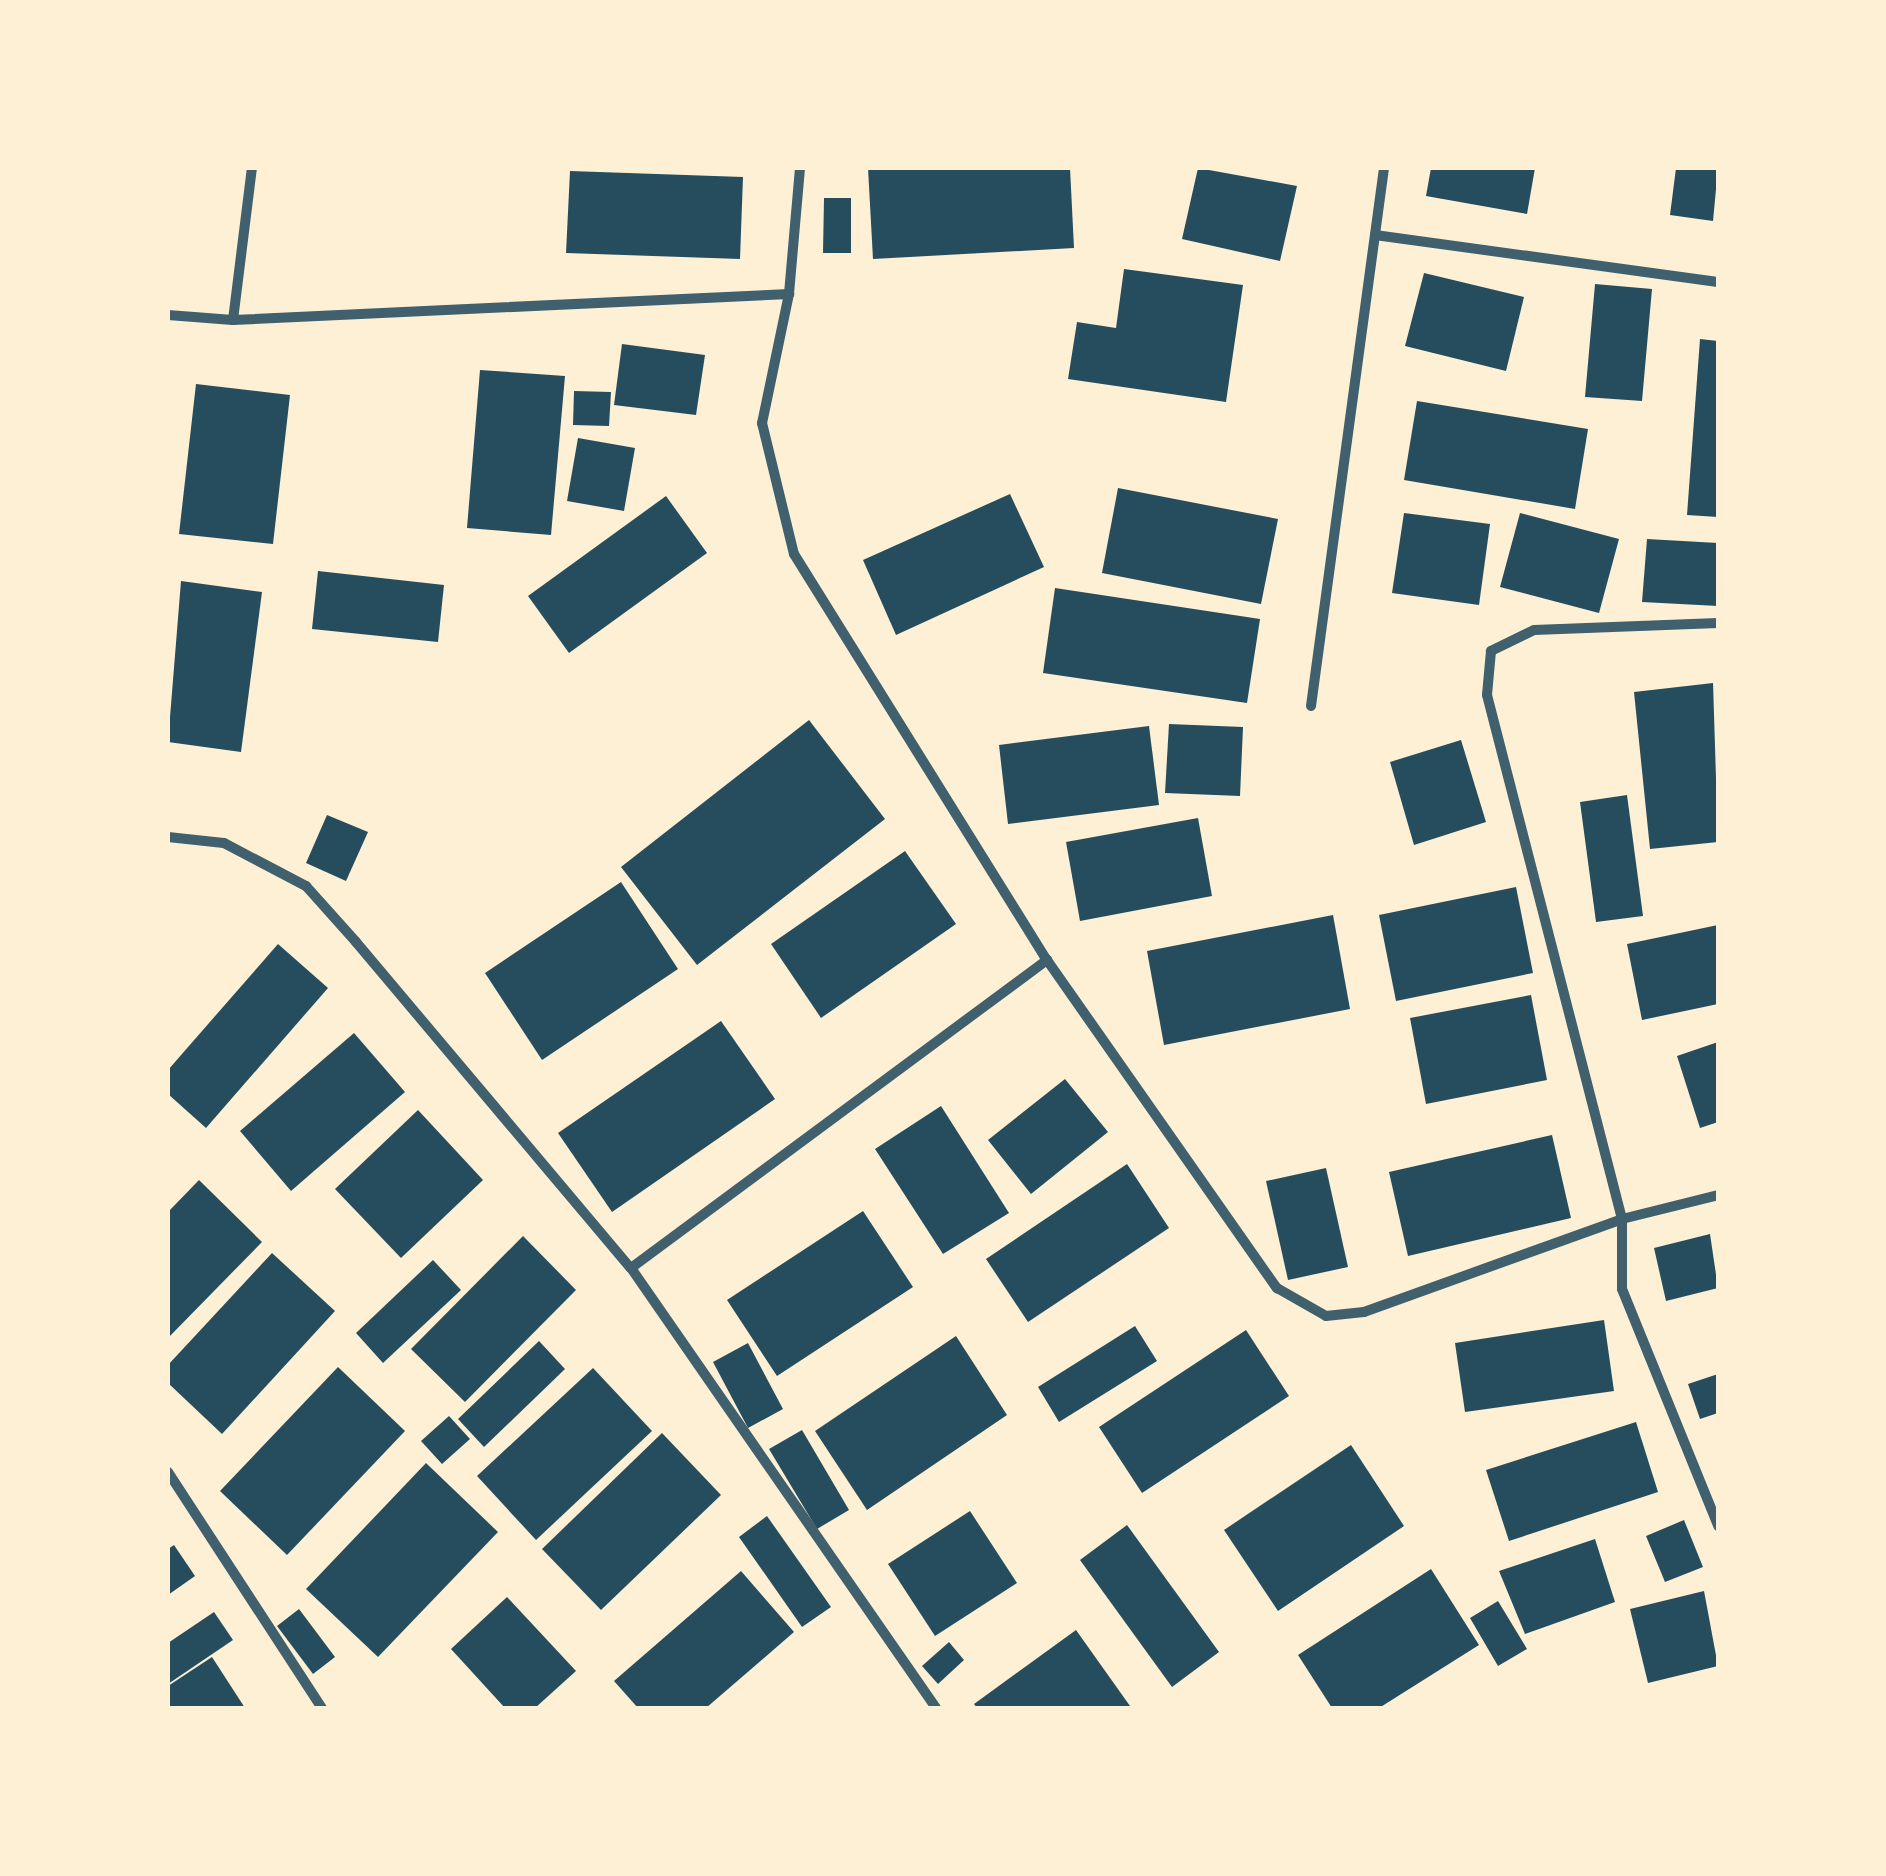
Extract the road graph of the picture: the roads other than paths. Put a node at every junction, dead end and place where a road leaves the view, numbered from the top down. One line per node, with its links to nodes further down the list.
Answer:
1 (252, 168): 8 (street)
2 (800, 168): 6 (street)
3 (1384, 168): 4 (street)
4 (1375, 235): 5 (street); 10 (street)
5 (1718, 282)
6 (789, 294): 8 (street); 12 (street)
7 (168, 315): 8 (street)
8 (233, 320)
9 (1718, 623): 14 (street)
10 (1311, 706)
11 (168, 836): 15 (street)
12 (1047, 960): 14 (street); 15 (street)
13 (1718, 1195): 14 (street)
14 (1622, 1219): 17 (street)
15 (631, 1268): 19 (street)
16 (168, 1472): 18 (street)
17 (1718, 1526)
18 (322, 1708)
19 (936, 1708)

